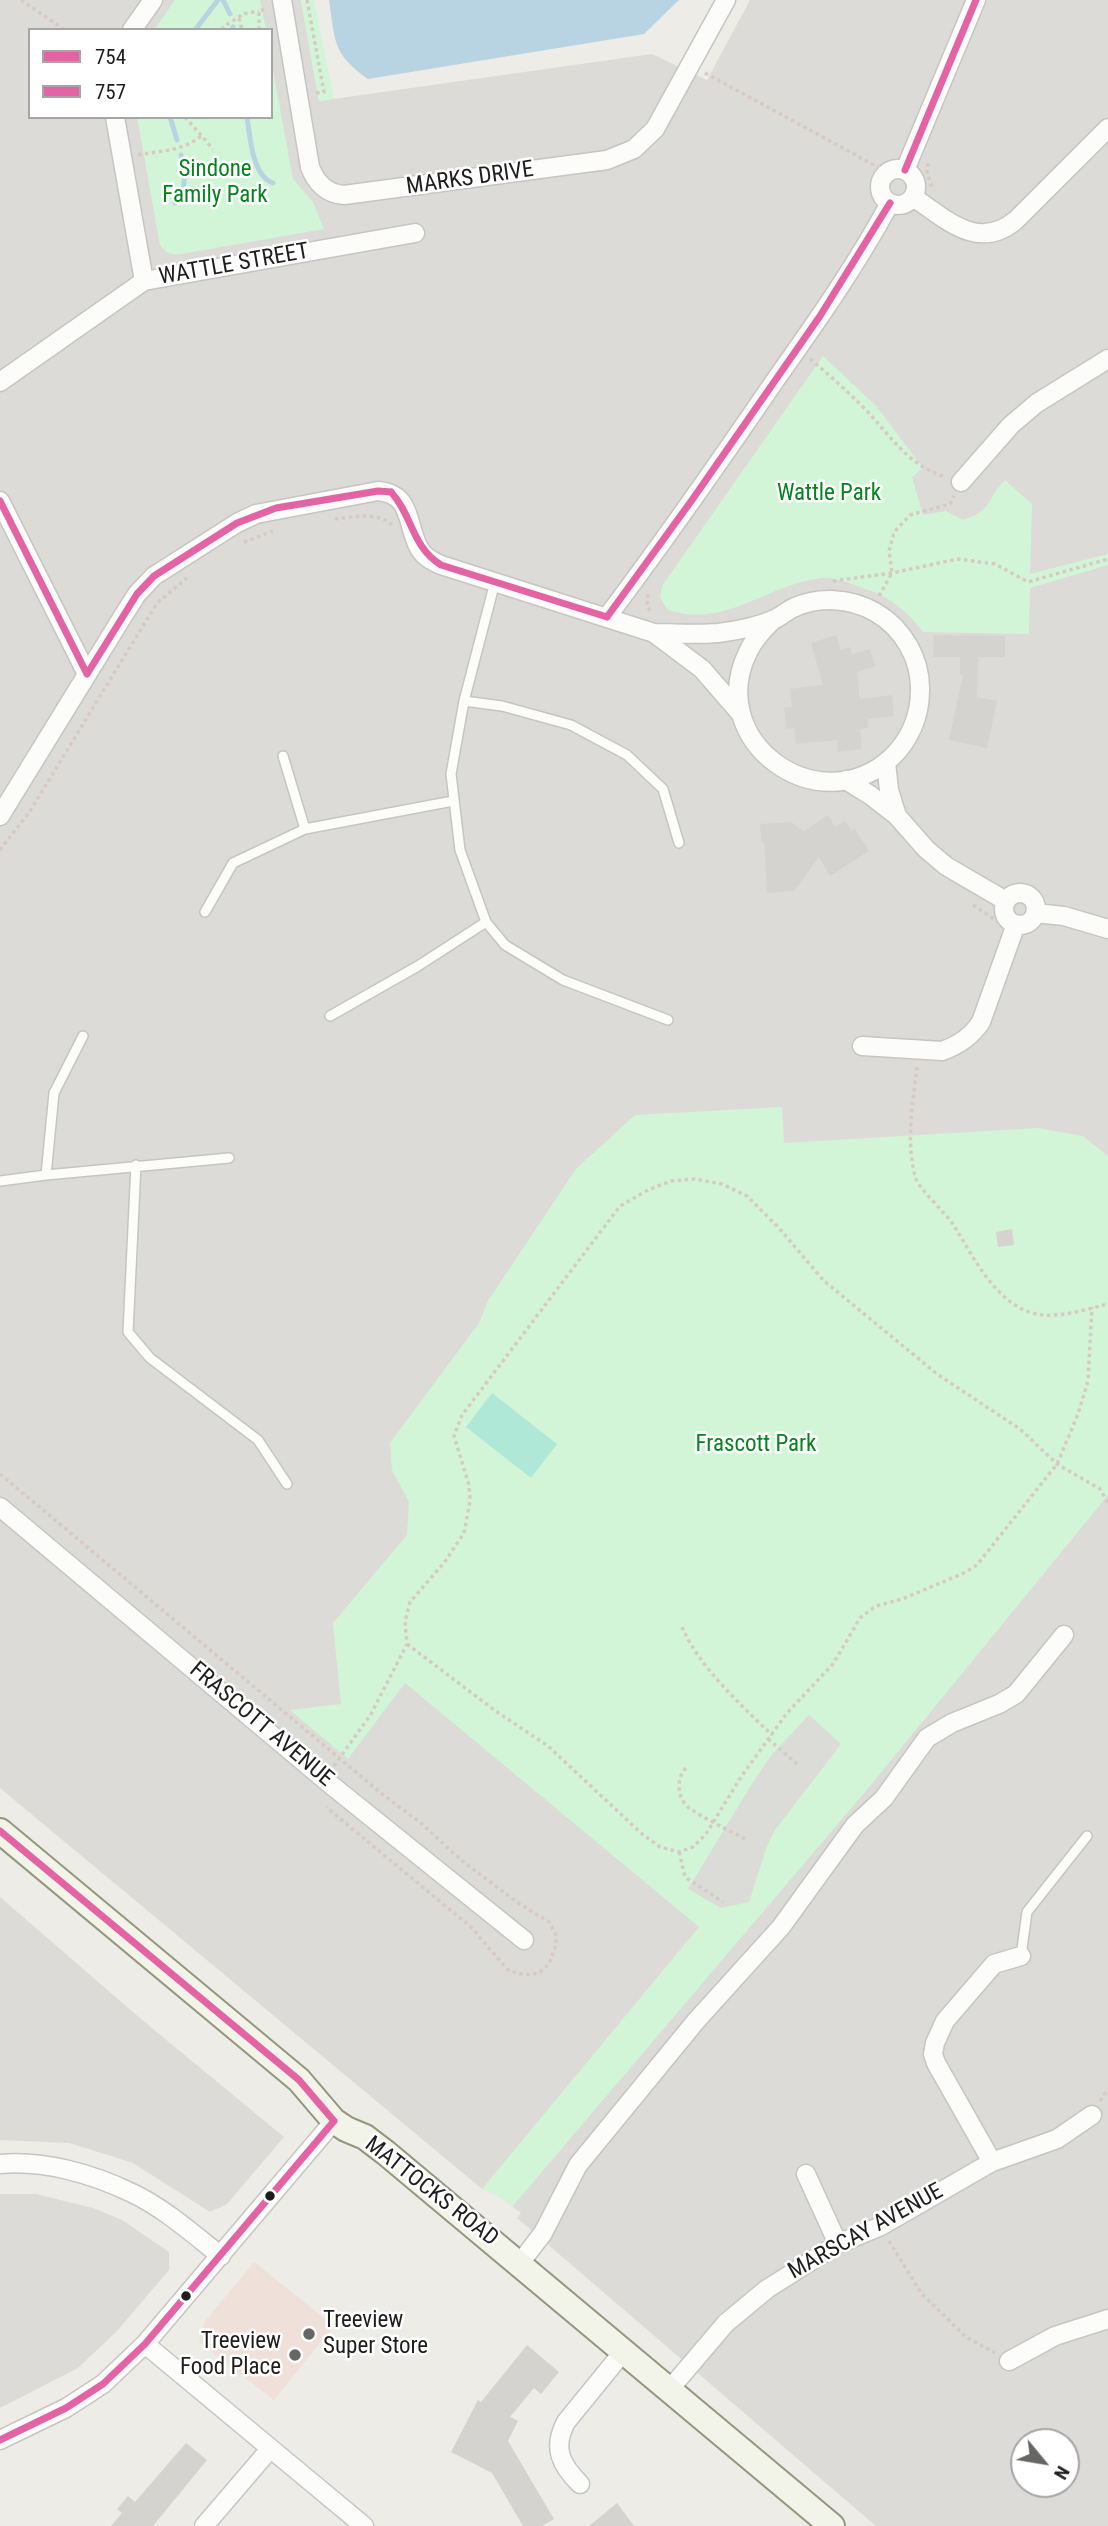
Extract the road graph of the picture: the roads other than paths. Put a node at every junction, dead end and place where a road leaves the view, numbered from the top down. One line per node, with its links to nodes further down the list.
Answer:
1 (153, 0): 5 (street)
2 (282, 0): 3 (street, MARKS DRIVE)
3 (726, 0)
4 (976, 0): 8 (street)
5 (133, 28)
6 (115, 119): 12 (street)
7 (1108, 128): 9 (street)
8 (896, 171): 9 (street); 10 (street)
9 (913, 197): 10 (street)
10 (890, 203): 18 (street)
11 (415, 233): 12 (street, WATTLE STREET)
12 (144, 282): 14 (street, WATTLE STREET)
13 (1108, 359): 15 (street)
14 (0, 382)
15 (961, 482)
16 (0, 501): 21 (street)
17 (495, 582): 18 (street); 21 (street); 22 (lane)
18 (607, 617): 20 (street)
19 (774, 619): 20 (street); 23 (street); 25 (street)
20 (654, 633): 23 (street)
21 (88, 674): 28 (street)
22 (464, 701): 27 (lane); 31 (lane)
23 (741, 714): 26 (street)
24 (283, 756): 30 (lane)
25 (886, 762): 26 (street); 29 (street)
26 (846, 780): 29 (street)
27 (453, 801): 30 (lane); 35 (lane)
28 (0, 816)
29 (897, 816): 32 (street)
30 (305, 829): 33 (lane)
31 (679, 843)
32 (1006, 901): 34 (street); 36 (street)
33 (205, 912)
34 (1035, 913): 36 (street); 37 (street)
35 (486, 922): 38 (lane); 39 (lane)
36 (1016, 924): 41 (street)
37 (1108, 929)
38 (330, 1016)
39 (668, 1020)
40 (83, 1036): 44 (lane)
41 (862, 1046)
42 (229, 1158): 43 (lane)
43 (136, 1165): 44 (lane); 46 (lane)
44 (46, 1175): 45 (lane)
45 (0, 1181)
46 (287, 1484)
47 (0, 1507): 51 (street, FRASCOTT AVENUE)
48 (1064, 1635): 60 (street)
49 (0, 1831): 54 (street, MATTOCKS ROAD)
50 (1087, 1836): 52 (lane)
51 (524, 1940)
52 (1021, 1956): 55 (street)
53 (1092, 2115): 55 (street, MARSCAY AVENUE)
54 (334, 2121): 59 (street); 60 (street, MATTOCKS ROAD)
55 (992, 2162): 58 (street, MARSCAY AVENUE)
56 (0, 2164): 59 (street)
57 (806, 2174): 58 (street)
58 (838, 2244): 65 (street, MARSCAY AVENUE)
59 (221, 2256): 62 (street)
60 (520, 2263): 63 (street, MATTOCKS ROAD)
61 (1108, 2319): 64 (street)
62 (145, 2344): 66 (street); 67 (street)
63 (623, 2352): 65 (street, MATTOCKS ROAD); 68 (street)
64 (1009, 2361)
65 (669, 2390): 69 (street, MATTOCKS ROAD)
66 (0, 2441)
67 (270, 2449): 70 (street); 71 (street)
68 (580, 2484)
69 (827, 2525)
70 (204, 2526)
71 (364, 2526)

